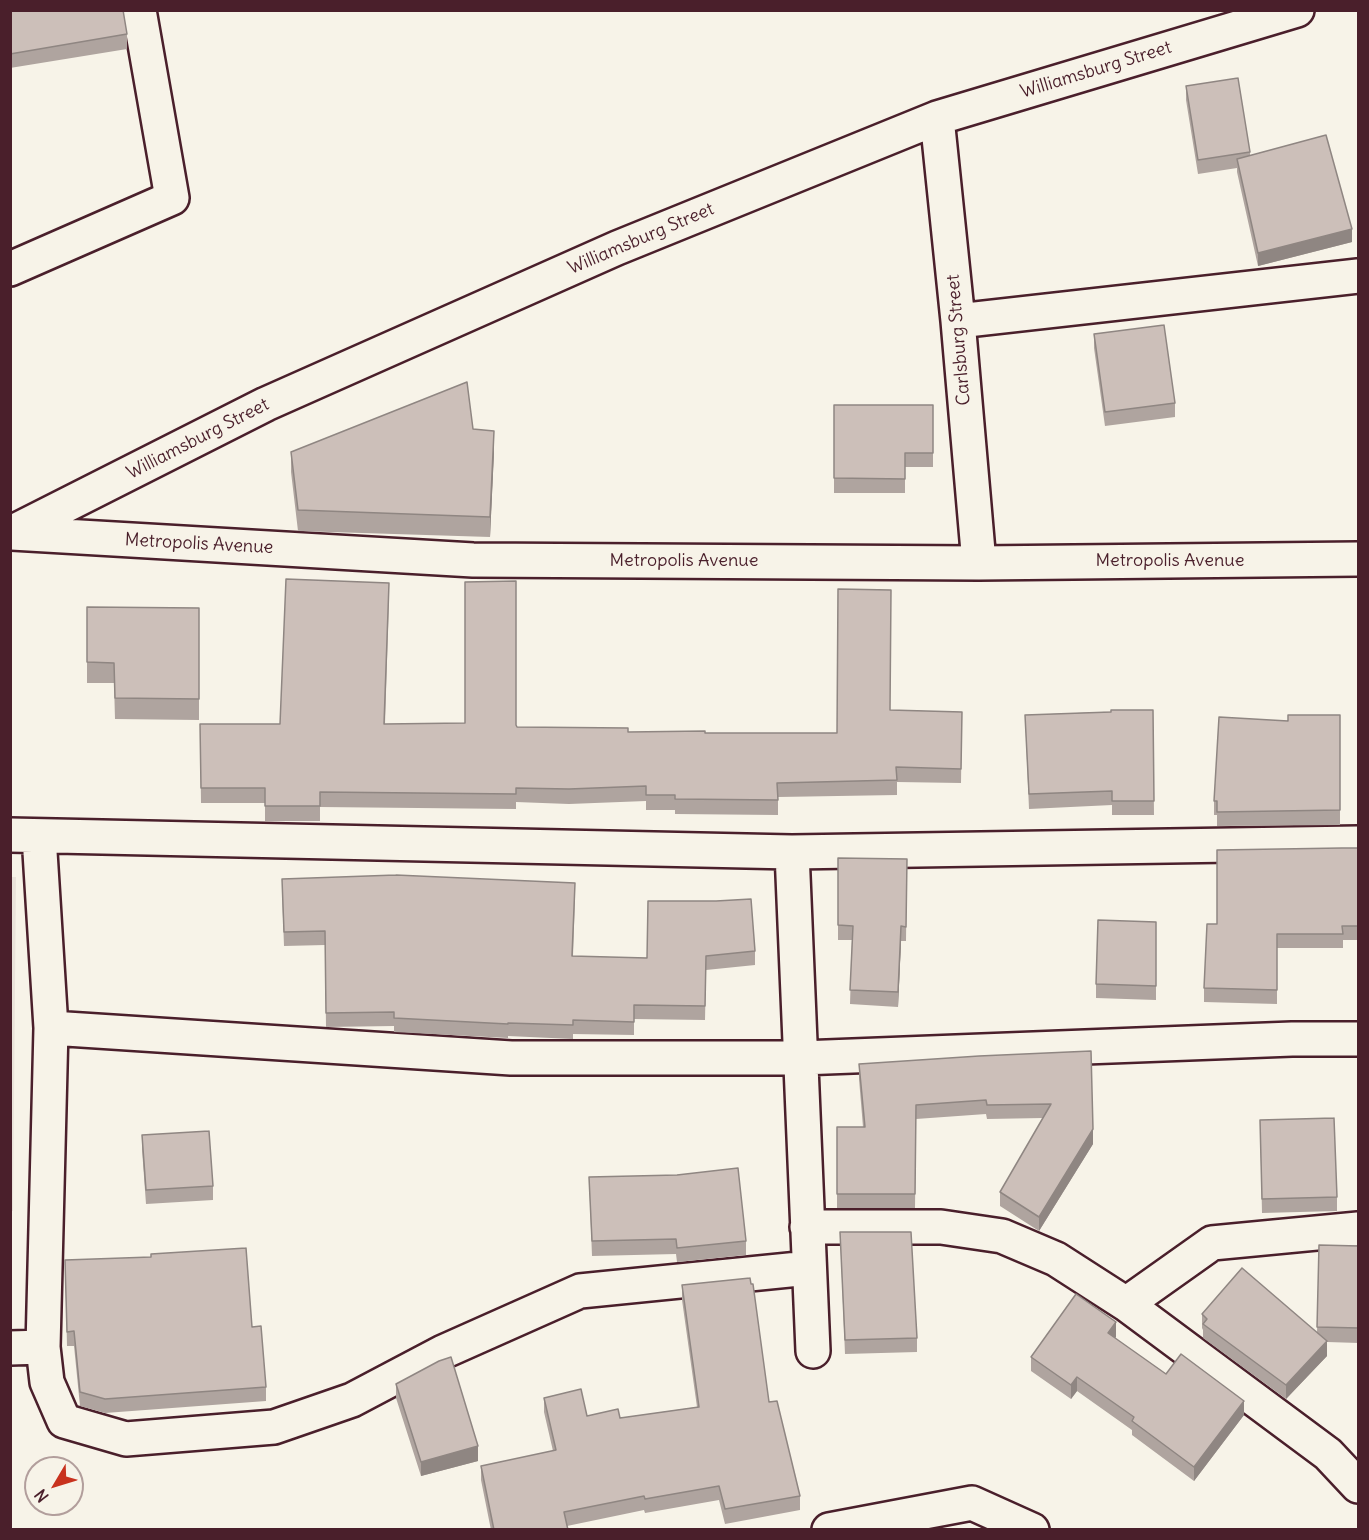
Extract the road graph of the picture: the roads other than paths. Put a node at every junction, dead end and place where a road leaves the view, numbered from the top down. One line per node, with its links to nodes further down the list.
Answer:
1 (139, 10): 4 (street)
2 (1297, 10): 3 (street, Williamsburg Street)
3 (937, 118): 6 (street, Carlsburg Street); 7 (street, Williamsburg Street)
4 (10, 269)
5 (1359, 276): 6 (street)
6 (958, 321): 9 (street, Carlsburg Street)
7 (11, 533): 9 (street, Metropolis Avenue)
8 (1359, 559): 9 (street, Metropolis Avenue)
9 (979, 562)
10 (25, 836): 12 (street); 13 (street)
11 (1359, 843): 12 (street)
12 (792, 852): 15 (street)
13 (51, 1028): 15 (street); 20 (street)
14 (1359, 1039): 15 (street)
15 (801, 1058): 16 (street)
16 (807, 1227): 18 (street); 19 (street)
17 (1359, 1228): 19 (street)
18 (809, 1268): 20 (street); 22 (street)
19 (1126, 1304): 23 (street)
20 (44, 1347): 21 (street)
21 (10, 1348)
22 (813, 1351)
23 (1343, 1451): 24 (street)
24 (1359, 1486)
25 (829, 1530): 26 (street)
26 (1032, 1530)

